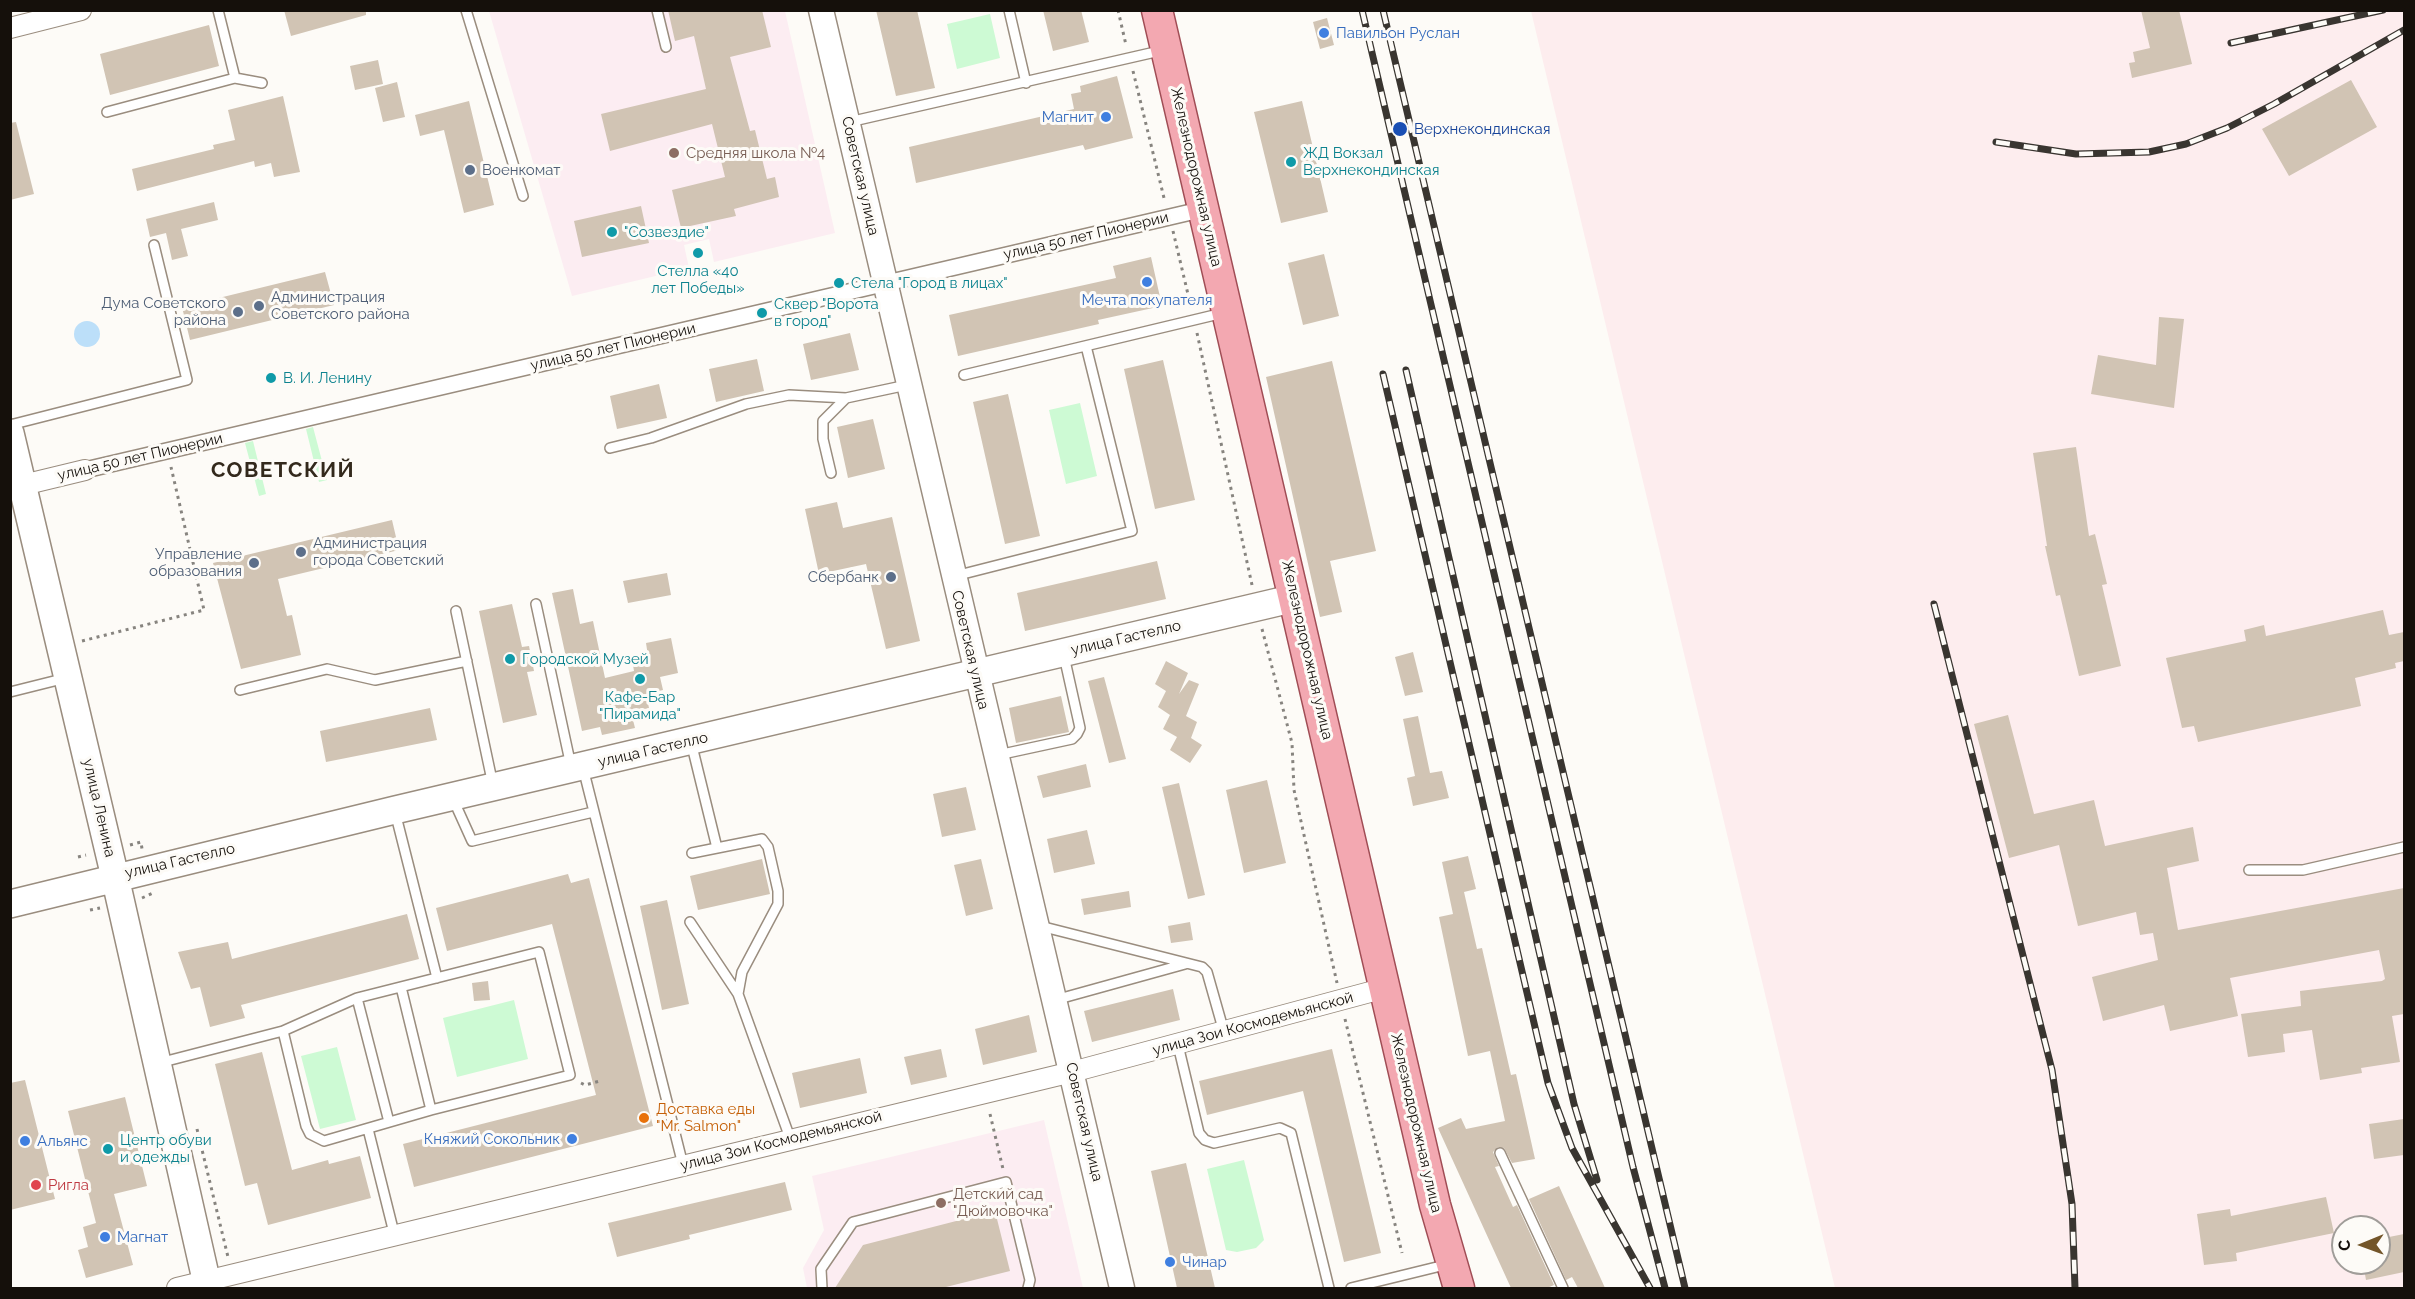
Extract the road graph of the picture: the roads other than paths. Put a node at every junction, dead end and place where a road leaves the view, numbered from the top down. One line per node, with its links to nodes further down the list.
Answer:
1 (81, 10): 8 (street)
2 (218, 10): 12 (lane)
3 (466, 10): 17 (lane)
4 (657, 10): 10 (lane)
5 (821, 10): 16 (street, Советская улица)
6 (1009, 10): 14 (lane)
7 (1157, 10): 11 (main road, Железнодорожная улица)
8 (29, 17): 9 (street)
9 (10, 28)
10 (666, 47)
11 (1166, 50): 14 (lane); 18 (main road, Железнодорожная улица)
12 (235, 78): 13 (lane); 15 (lane)
13 (262, 83)
14 (1026, 83): 16 (lane)
15 (107, 112)
16 (847, 123): 20 (street, Советская улица)
17 (523, 196)
18 (1204, 209): 20 (street, улица 50 лет Пионерии); 21 (main road, Железнодорожная улица)
19 (154, 245): 26 (lane)
20 (885, 284): 24 (street, Советская улица); 29 (street, улица 50 лет Пионерии)
21 (1228, 312): 22 (lane); 33 (main road, Железнодорожная улица)
22 (1086, 346): 23 (lane); 32 (lane)
23 (964, 375)
24 (908, 385): 25 (lane); 32 (street, Советская улица)
25 (846, 398): 28 (lane); 30 (lane)
26 (10, 425)
27 (10, 433): 31 (main road, улица Ленина)
28 (610, 448)
29 (85, 470): 31 (street, улица 50 лет Пионерии)
30 (831, 473)
31 (23, 485): 39 (main road, улица Ленина)
32 (953, 576): 38 (street, Советская улица)
33 (1295, 598): 36 (main road, улица Гастелло); 60 (main road, Железнодорожная улица)
34 (536, 604): 44 (lane)
35 (456, 611): 37 (lane)
36 (1064, 653): 38 (main road, улица Гастелло); 43 (lane)
37 (467, 661): 40 (lane); 45 (lane)
38 (976, 674): 42 (main road, улица Гастелло); 43 (street, Советская улица)
39 (68, 677): 41 (lane); 53 (main road, улица Ленина)
40 (240, 690)
41 (10, 692)
42 (690, 741): 44 (main road, улица Гастелло); 50 (lane)
43 (995, 756): 56 (street, Советская улица)
44 (577, 767): 45 (main road, улица Гастелло); 48 (lane)
45 (494, 787): 46 (main road, улица Гастелло)
46 (452, 797): 47 (main road, улица Гастелло); 48 (lane)
47 (395, 810): 53 (main road, улица Гастелло); 58 (lane)
48 (593, 812): 74 (lane)
49 (2404, 847): 52 (lane)
50 (717, 848): 51 (lane); 61 (lane)
51 (692, 853)
52 (2249, 870)
53 (115, 877): 54 (main road, улица Гастелло); 67 (main road, улица Ленина)
54 (10, 904)
55 (690, 922): 61 (lane)
56 (1037, 925): 57 (lane); 63 (street, Советская улица)
57 (1187, 964): 63 (lane); 65 (lane)
58 (437, 978): 59 (lane); 69 (lane)
59 (401, 987): 62 (lane); 69 (lane)
60 (1385, 988): 65 (street, улица Зои Космодемьянской); 76 (main road, Железнодорожная улица)
61 (738, 994): 72 (lane)
62 (357, 998): 64 (lane); 70 (lane)
63 (1054, 1000): 68 (street, Советская улица)
64 (283, 1031): 67 (lane); 71 (lane)
65 (1224, 1032): 66 (street, улица Зои Космодемьянской)
66 (1178, 1045): 68 (street, улица Зои Космодемьянской); 82 (lane)
67 (156, 1064): 77 (main road, улица Ленина)
68 (1072, 1072): 72 (street, улица Зои Космодемьянской); 81 (street, Советская улица)
69 (431, 1110): 70 (lane)
70 (389, 1122): 71 (lane)
71 (369, 1129): 75 (lane)
72 (790, 1138): 74 (street, улица Зои Космодемьянской)
73 (1500, 1153): 84 (lane)
74 (683, 1165): 75 (street, улица Зои Космодемьянской)
75 (395, 1237): 77 (street, улица Зои Космодемьянской)
76 (1455, 1276): 83 (lane)
77 (207, 1285): 78 (street, улица Зои Космодемьянской)
78 (177, 1288)
79 (822, 1288): 80 (lane)
80 (1028, 1288)
81 (1122, 1288)
82 (1329, 1288)
83 (1351, 1288)
84 (1563, 1288)

